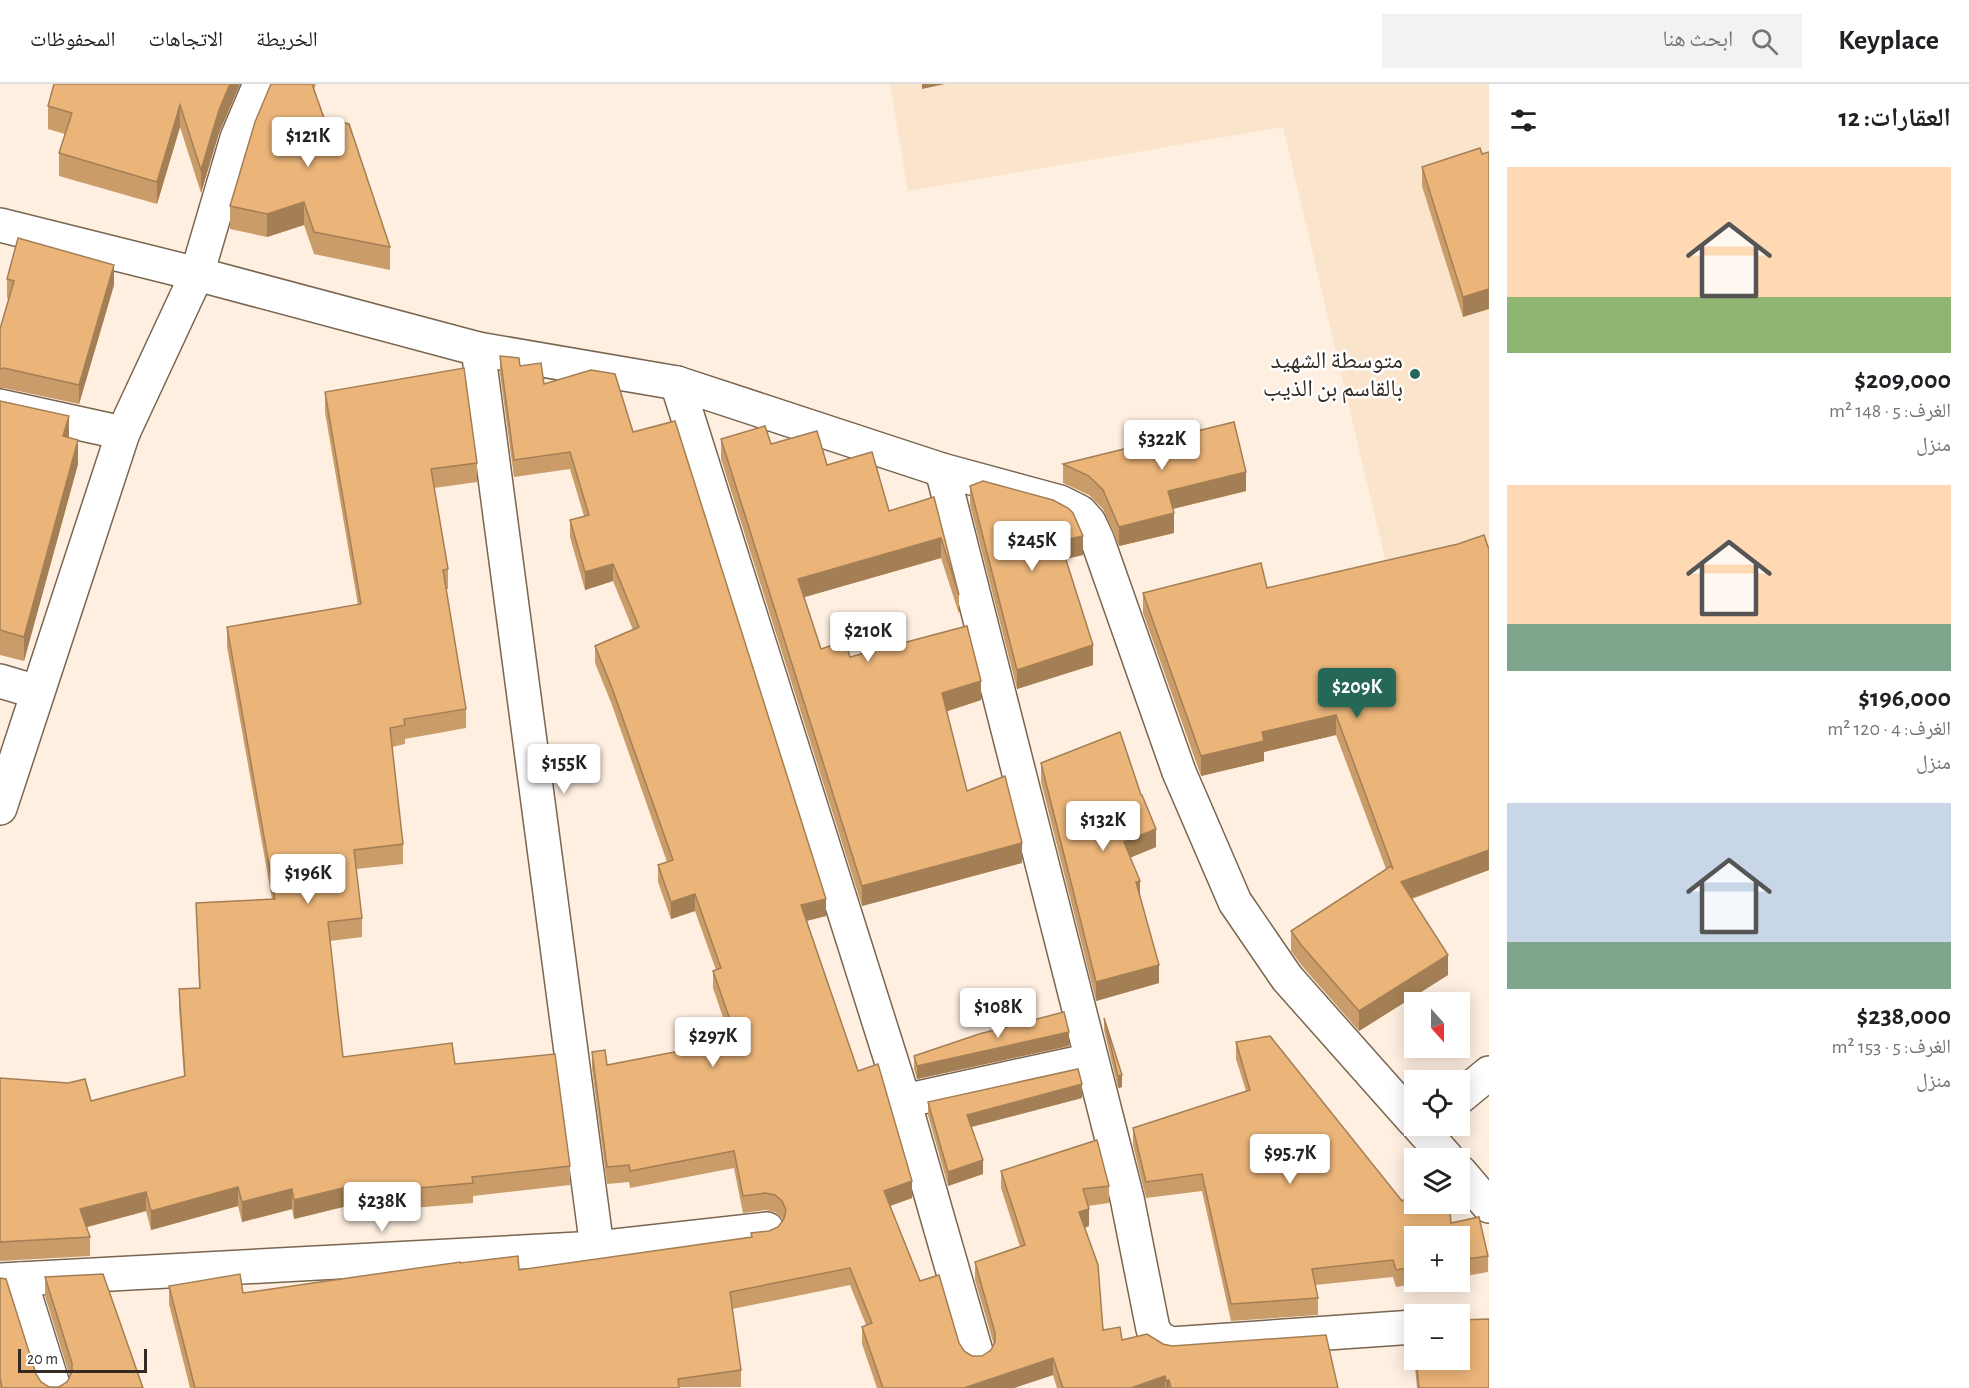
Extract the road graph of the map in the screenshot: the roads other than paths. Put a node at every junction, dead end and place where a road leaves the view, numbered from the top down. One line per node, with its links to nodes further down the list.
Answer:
1 (260, 84): 3 (street)
2 (0, 225): 3 (street)
3 (197, 274): 4 (street); 7 (street)
4 (478, 349): 5 (street); 22 (street)
5 (677, 383): 8 (street); 15 (street)
6 (0, 406): 7 (street)
7 (123, 433): 10 (street)
8 (942, 470): 12 (street); 16 (street)
9 (0, 681): 10 (street)
10 (36, 692): 11 (street)
11 (0, 808)
12 (1092, 1060): 15 (street); 24 (street)
13 (1489, 1073): 14 (street)
14 (1470, 1089)
15 (904, 1101): 25 (street)
16 (1404, 1107)
17 (1429, 1136): 18 (street)
18 (1439, 1148)
19 (1470, 1184): 20 (street)
20 (1489, 1206)
21 (767, 1229): 22 (street)
22 (597, 1248): 23 (street)
23 (10, 1279): 26 (street)
24 (1404, 1328)
25 (977, 1355)
26 (54, 1388)

